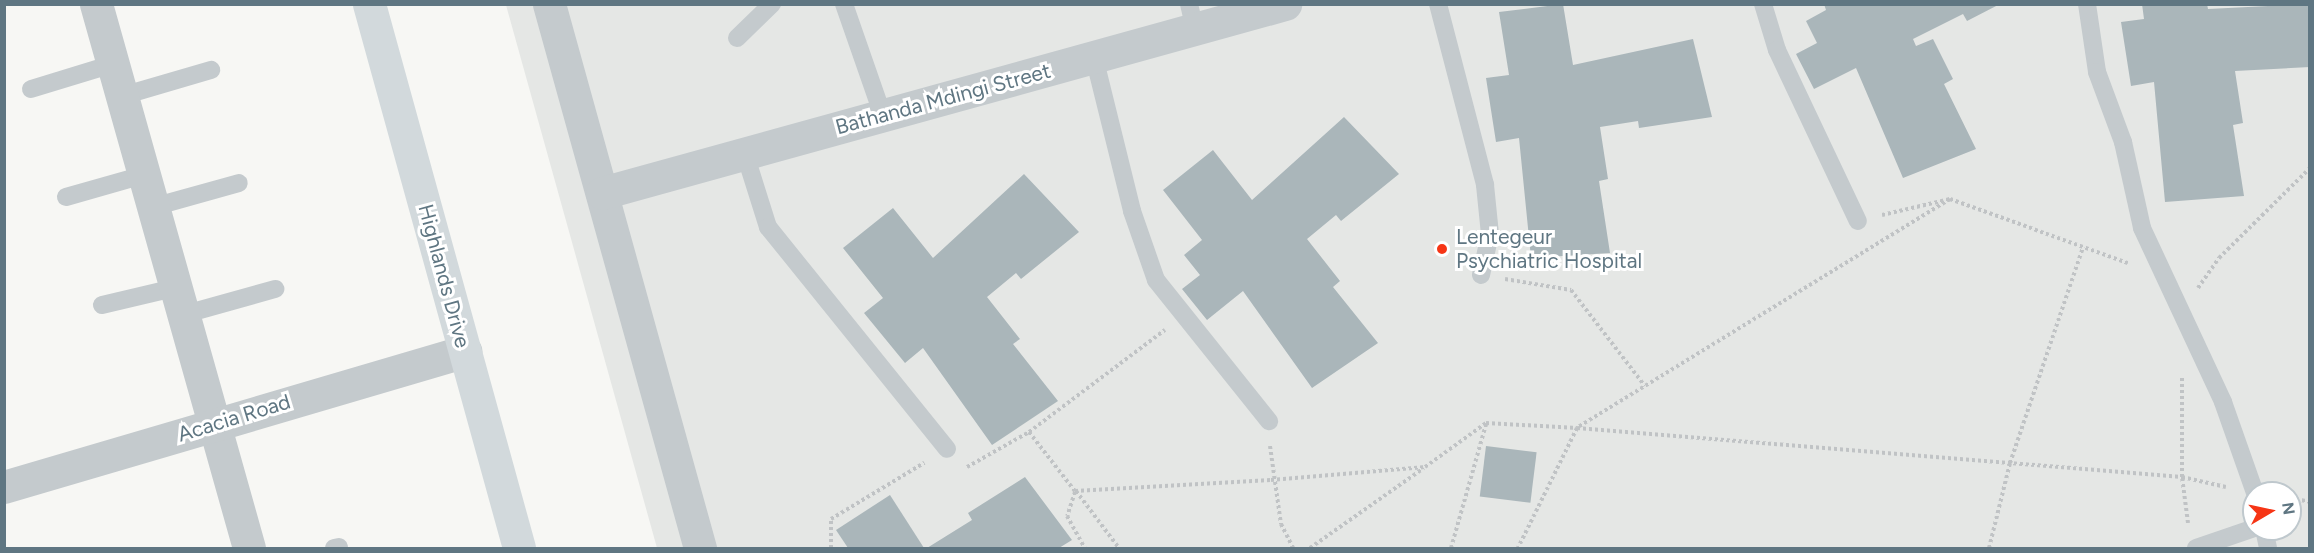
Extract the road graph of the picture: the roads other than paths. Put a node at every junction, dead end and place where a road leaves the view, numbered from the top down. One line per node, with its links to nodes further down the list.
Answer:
1 (96, 4): 13 (street)
2 (369, 4): 29 (main road, Highlands Drive)
3 (549, 4): 21 (street)
4 (772, 4): 11 (lane)
5 (844, 4): 17 (lane)
6 (1285, 4): 10 (street, Bathanda Mdingi Street)
7 (1438, 4): 25 (lane)
8 (1763, 4): 24 (lane)
9 (2087, 4): 33 (lane)
10 (1192, 17): 12 (street, Bathanda Mdingi Street)
11 (737, 38)
12 (1094, 57): 17 (street, Bathanda Mdingi Street); 30 (lane)
13 (113, 64): 15 (lane); 16 (street)
14 (211, 70): 16 (lane)
15 (32, 89)
16 (122, 96): 19 (street)
17 (883, 116): 18 (street, Bathanda Mdingi Street)
18 (745, 154): 21 (street, Bathanda Mdingi Street); 32 (lane)
19 (143, 175): 22 (lane); 23 (street)
20 (239, 183): 23 (lane)
21 (602, 193): 39 (street)
22 (66, 197)
23 (153, 207): 27 (street)
24 (1858, 221)
25 (1481, 275)
26 (275, 289): 27 (lane)
27 (178, 302): 28 (lane); 31 (street)
28 (102, 305)
29 (465, 351): 31 (street, Acacia Road); 38 (main road, Highlands Drive)
30 (1269, 422)
31 (211, 424): 34 (street, Acacia Road); 37 (street)
32 (947, 449)
33 (2251, 481)
34 (4, 487)
35 (2242, 531): 36 (lane)
36 (2193, 543)
37 (249, 549)
38 (519, 549)
39 (700, 549)

